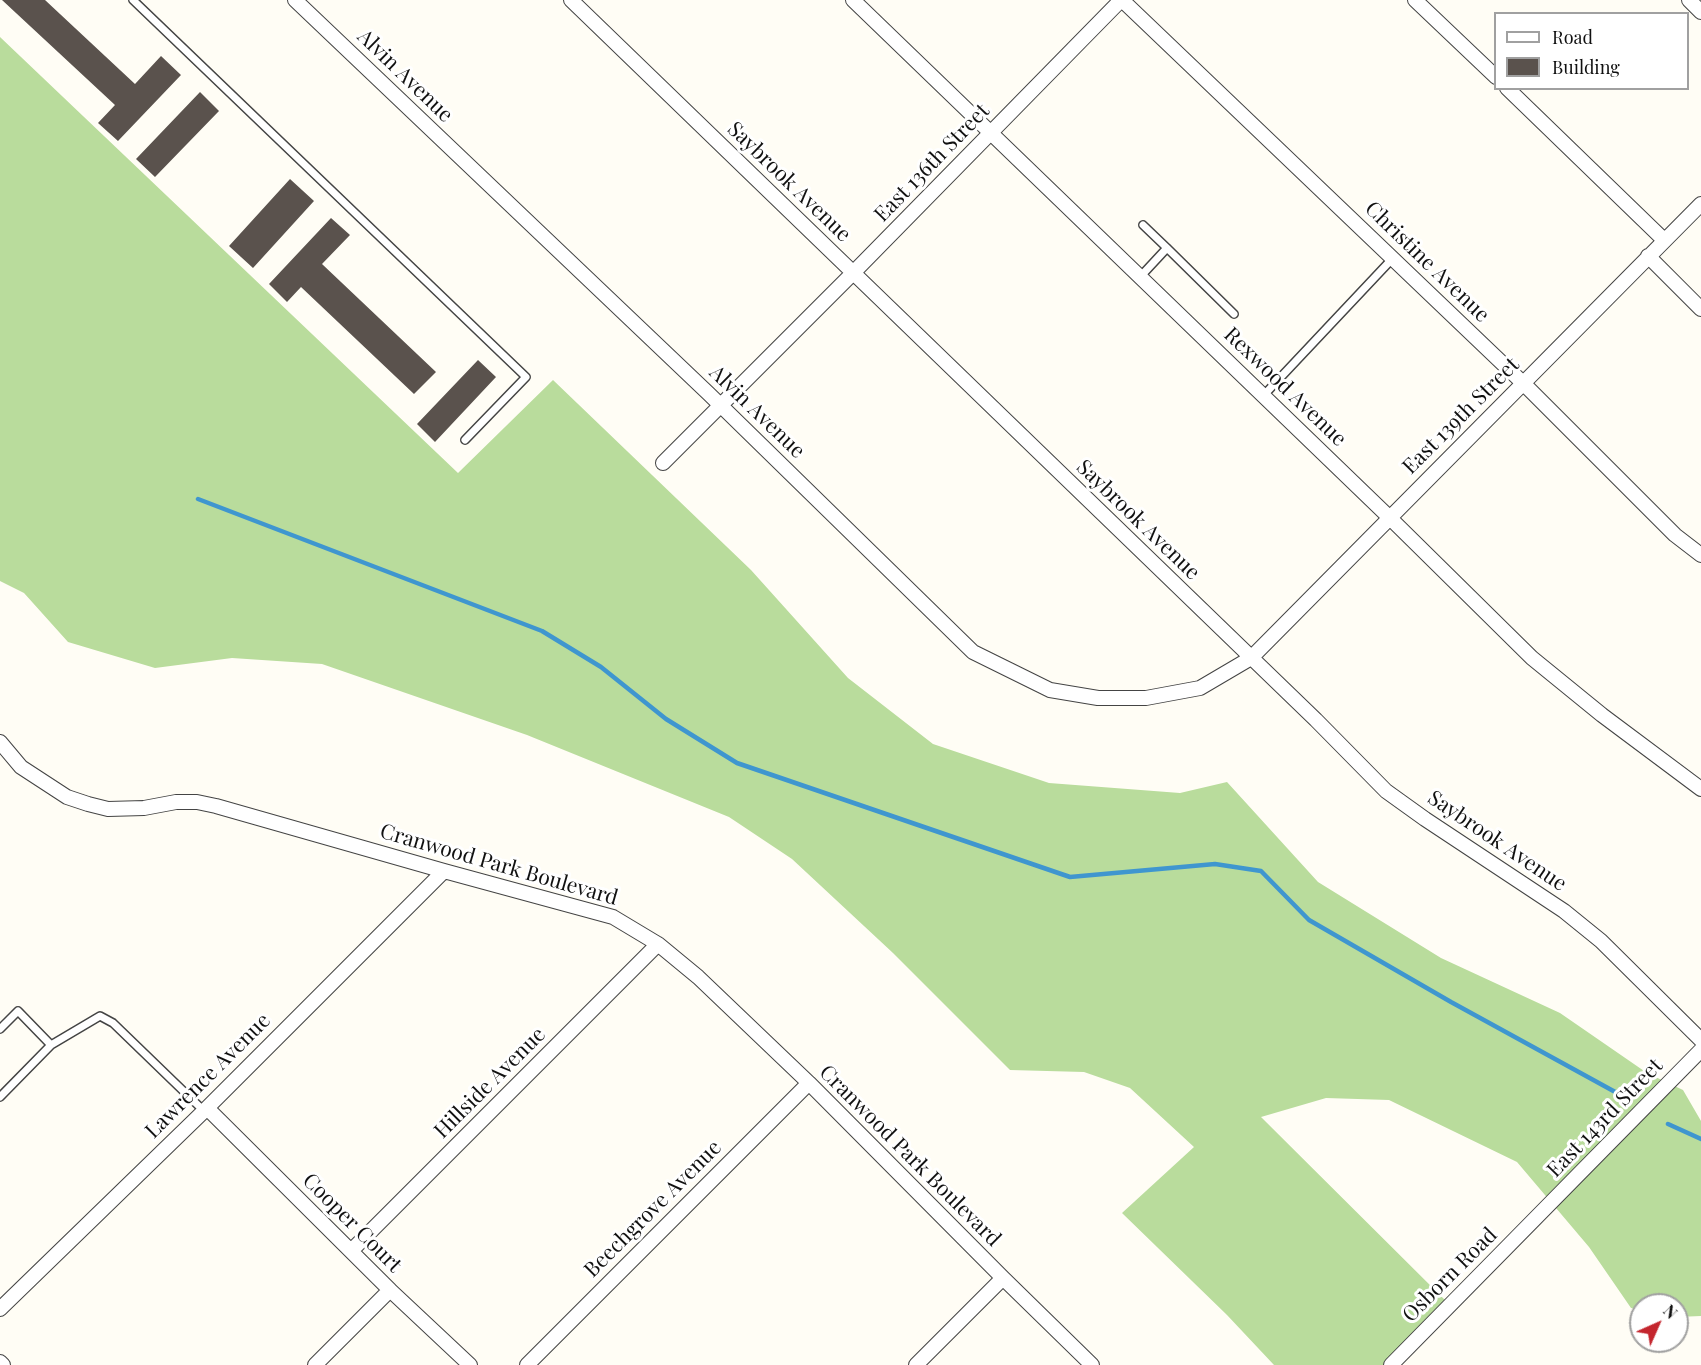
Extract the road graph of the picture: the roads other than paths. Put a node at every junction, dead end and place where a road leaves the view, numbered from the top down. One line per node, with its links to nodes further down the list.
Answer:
1 (133, 0): 25 (lane)
2 (295, 0): 24 (street, Alvin Avenue)
3 (571, 0): 18 (street, Saybrook Avenue)
4 (853, 0): 11 (street, Rexwood Avenue)
5 (1122, 0): 11 (street, East 136th Street); 17 (street, Christine Avenue)
6 (1415, 0): 9 (street)
7 (1689, 0): 8 (street)
8 (1701, 12)
9 (1494, 75)
10 (1509, 90): 14 (street)
11 (990, 133): 18 (street, East 136th Street); 19 (street, Rexwood Avenue)
12 (1701, 204): 14 (street, East 139th Street)
13 (1143, 225): 15 (lane)
14 (1664, 240): 16 (street, East 139th Street)
15 (1167, 248): 19 (lane); 21 (lane)
16 (1648, 256): 20 (street); 22 (street, East 139th Street)
17 (1393, 258): 22 (street, Christine Avenue); 23 (lane)
18 (853, 273): 24 (street, East 136th Street); 29 (street, Saybrook Avenue)
19 (1140, 277): 23 (street, Rexwood Avenue)
20 (1701, 309)
21 (1234, 314)
22 (1524, 384): 27 (street, East 139th Street); 28 (street, Christine Avenue)
23 (1263, 396): 27 (street, Rexwood Avenue)
24 (720, 405): 26 (street, East 136th Street); 29 (street, Alvin Avenue)
25 (465, 440)
26 (663, 463)
27 (1390, 518): 29 (street, East 139th Street); 31 (street, Rexwood Avenue)
28 (1701, 555)
29 (1251, 658): 35 (street, Saybrook Avenue)
30 (0, 742): 32 (street, Cranwood Park Boulevard)
31 (1701, 789)
32 (444, 871): 33 (street, Cranwood Park Boulevard); 40 (street, Lawrence Avenue)
33 (658, 944): 38 (street, Cranwood Park Boulevard); 42 (street, Hillside Avenue)
34 (0, 1029): 36 (lane)
35 (1701, 1040)
36 (51, 1045): 39 (lane); 40 (lane)
37 (1701, 1050): 41 (street, East 143rd Street)
38 (809, 1083): 43 (street, Cranwood Park Boulevard); 48 (street, Beechgrove Avenue)
39 (0, 1096)
40 (205, 1109): 42 (street, Cooper Court); 45 (street, Lawrence Avenue)
41 (1539, 1215): 51 (street, Osborn Road)
42 (351, 1251): 44 (street, Cooper Court)
43 (1003, 1278): 49 (street); 50 (street, Cranwood Park Boulevard)
44 (390, 1290): 46 (street); 47 (street, Cooper Court)
45 (0, 1309)
46 (315, 1365)
47 (470, 1365)
48 (527, 1365)
49 (916, 1365)
50 (1092, 1365)
51 (1391, 1365)

